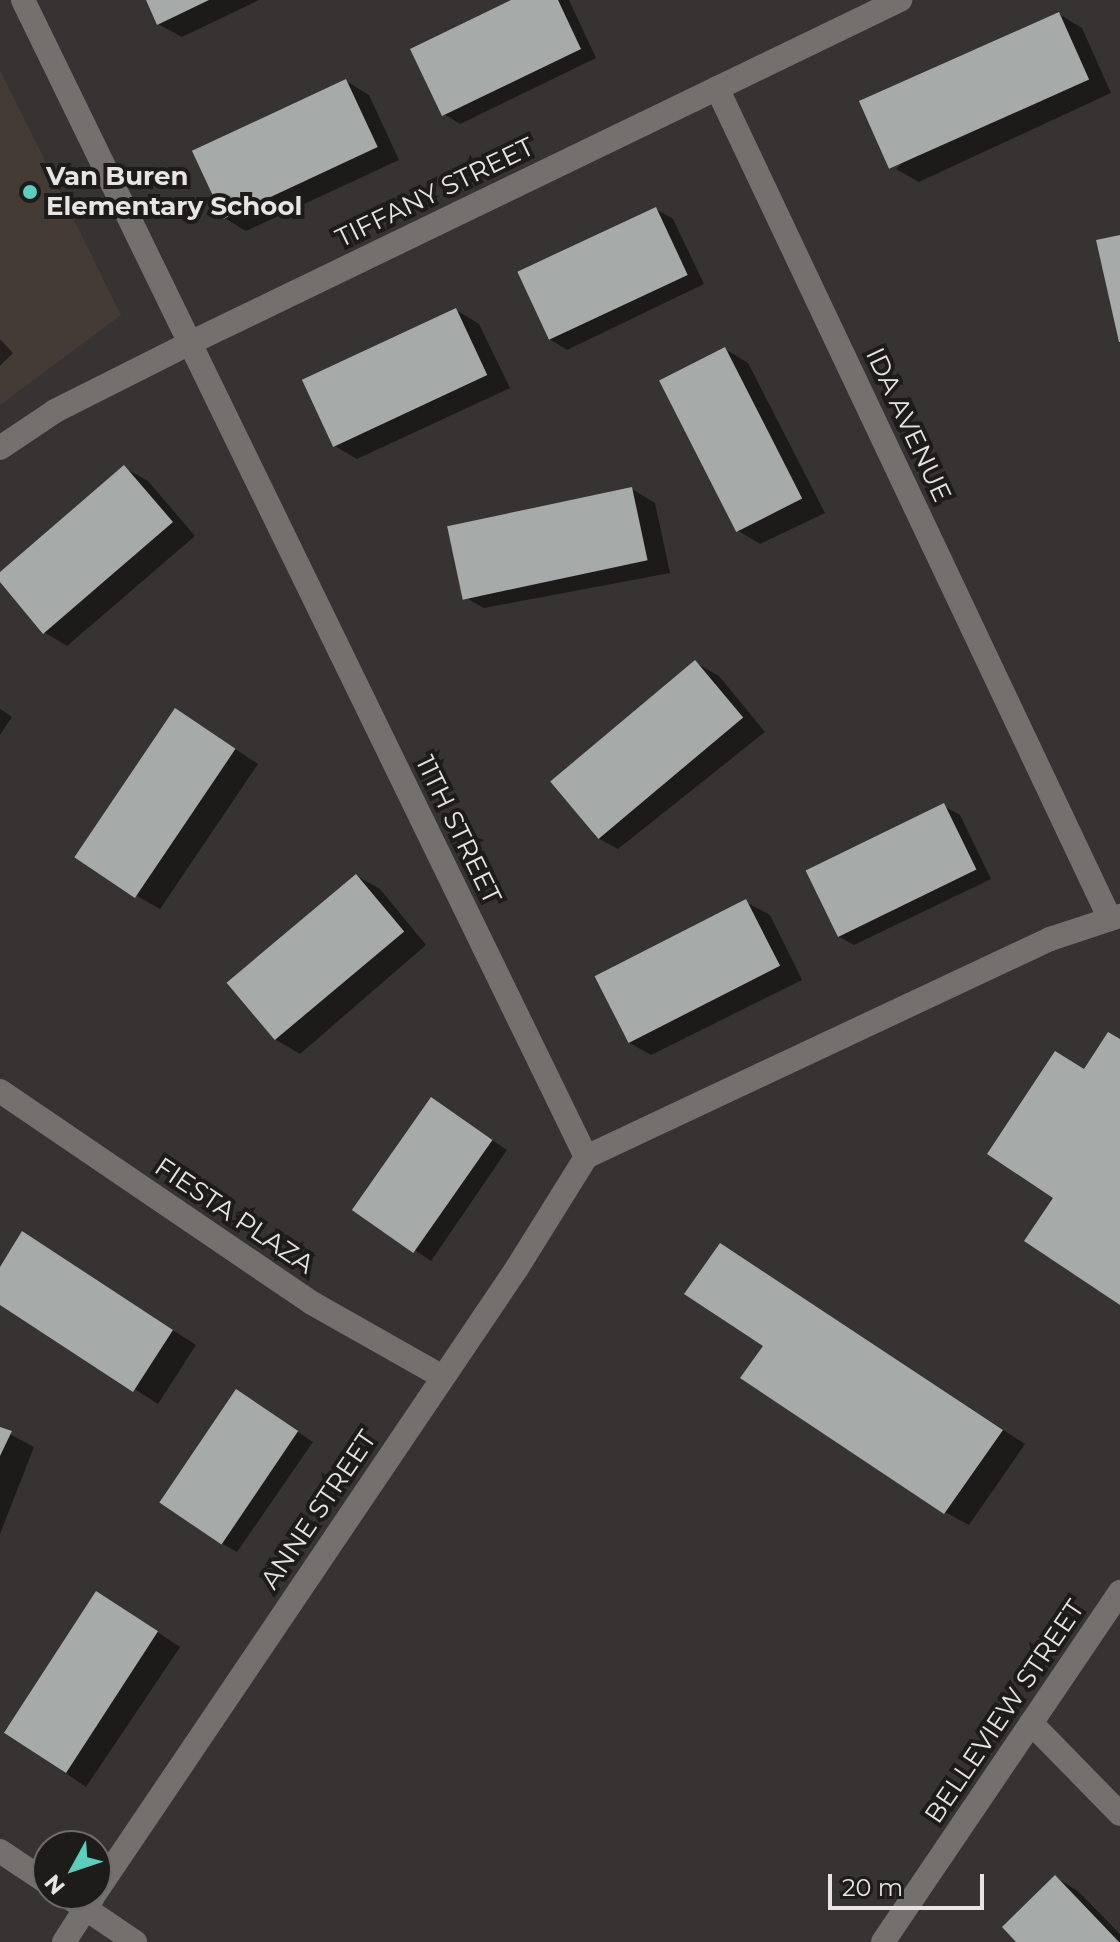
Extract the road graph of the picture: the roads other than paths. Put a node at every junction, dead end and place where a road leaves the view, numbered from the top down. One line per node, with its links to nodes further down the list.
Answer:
1 (23, 0): 4 (street, 11TH STREET)
2 (900, 0): 3 (street, TIFFANY STREET)
3 (717, 88): 4 (street, TIFFANY STREET); 6 (street, IDA AVENUE)
4 (190, 343): 5 (street, TIFFANY STREET); 8 (street, 11TH STREET)
5 (0, 448)
6 (1115, 917): 8 (street)
7 (0, 1091): 9 (street, FIESTA PLAZA)
8 (586, 1157): 9 (street, ANNE STREET)
9 (443, 1377): 14 (street, ANNE STREET)
10 (1120, 1592): 11 (street, BELLEVIEW STREET)
11 (1031, 1723): 12 (street); 20 (street, BELLEVIEW STREET)
12 (1120, 1814)
13 (0, 1851): 15 (street)
14 (112, 1868)
15 (32, 1872)
16 (84, 1910): 18 (street, ANNE STREET)
17 (104, 1910): 19 (street)
18 (64, 1942)
19 (135, 1942)
20 (883, 1942)

